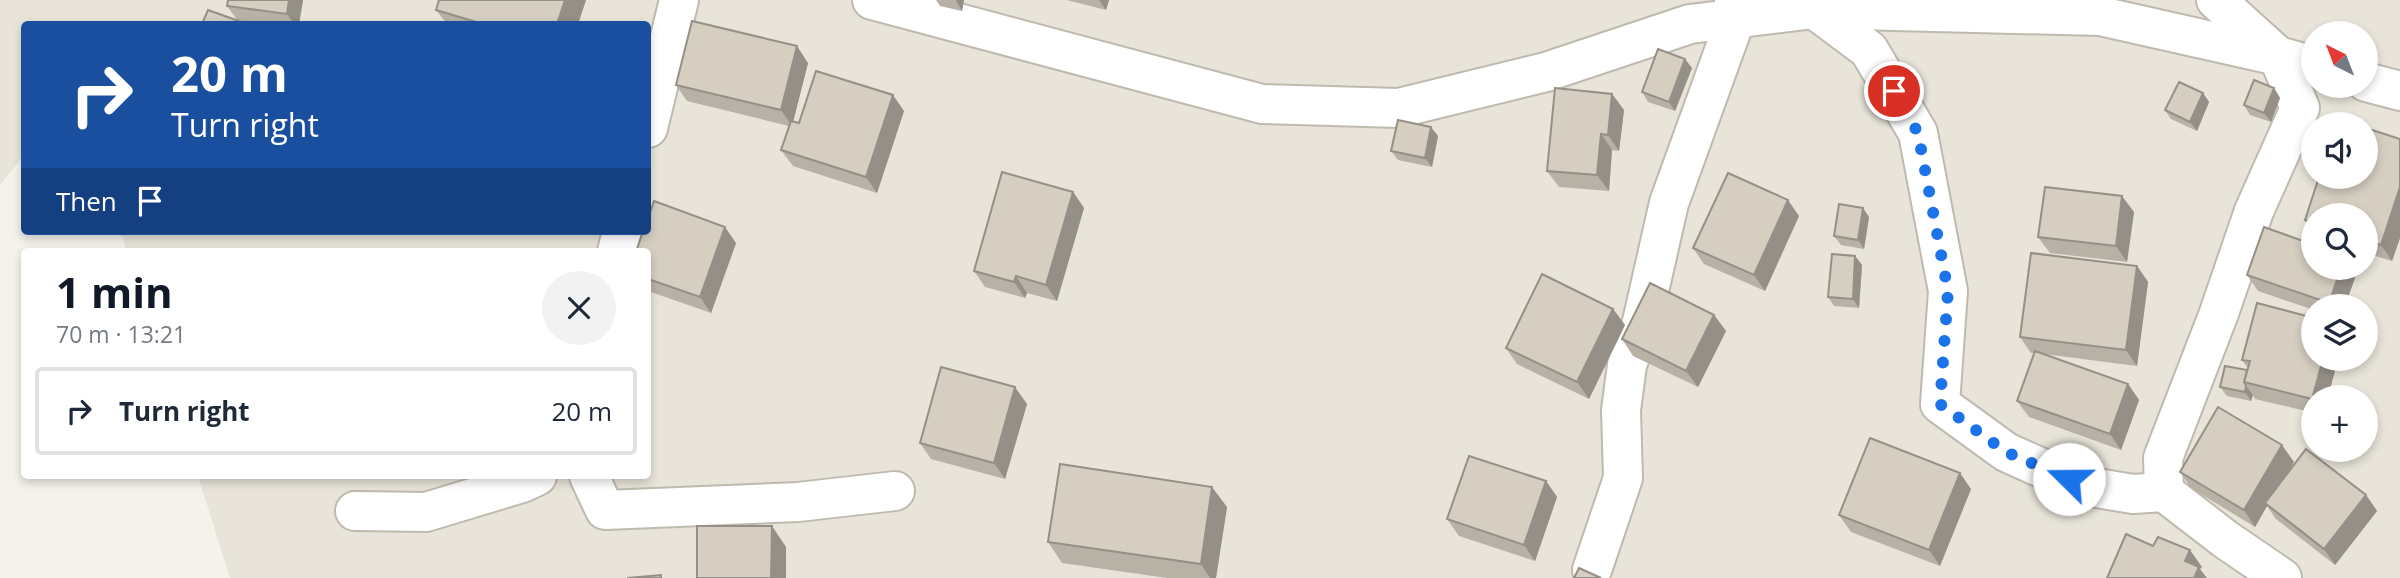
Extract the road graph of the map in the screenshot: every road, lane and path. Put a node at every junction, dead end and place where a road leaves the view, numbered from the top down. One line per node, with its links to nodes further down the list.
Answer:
1 (679, 0): 9 (street)
2 (872, 0): 4 (street)
3 (2216, 0): 6 (street)
4 (1735, 9): 5 (street); 15 (street)
5 (1814, 9): 6 (street); 13 (street)
6 (2296, 61): 13 (street)
7 (2378, 85): 8 (street)
8 (2400, 91)
9 (651, 116)
10 (531, 479): 14 (street)
11 (590, 479): 12 (street)
12 (895, 491)
13 (2164, 492): 16 (street)
14 (355, 511)
15 (1592, 570)
16 (2282, 578)

